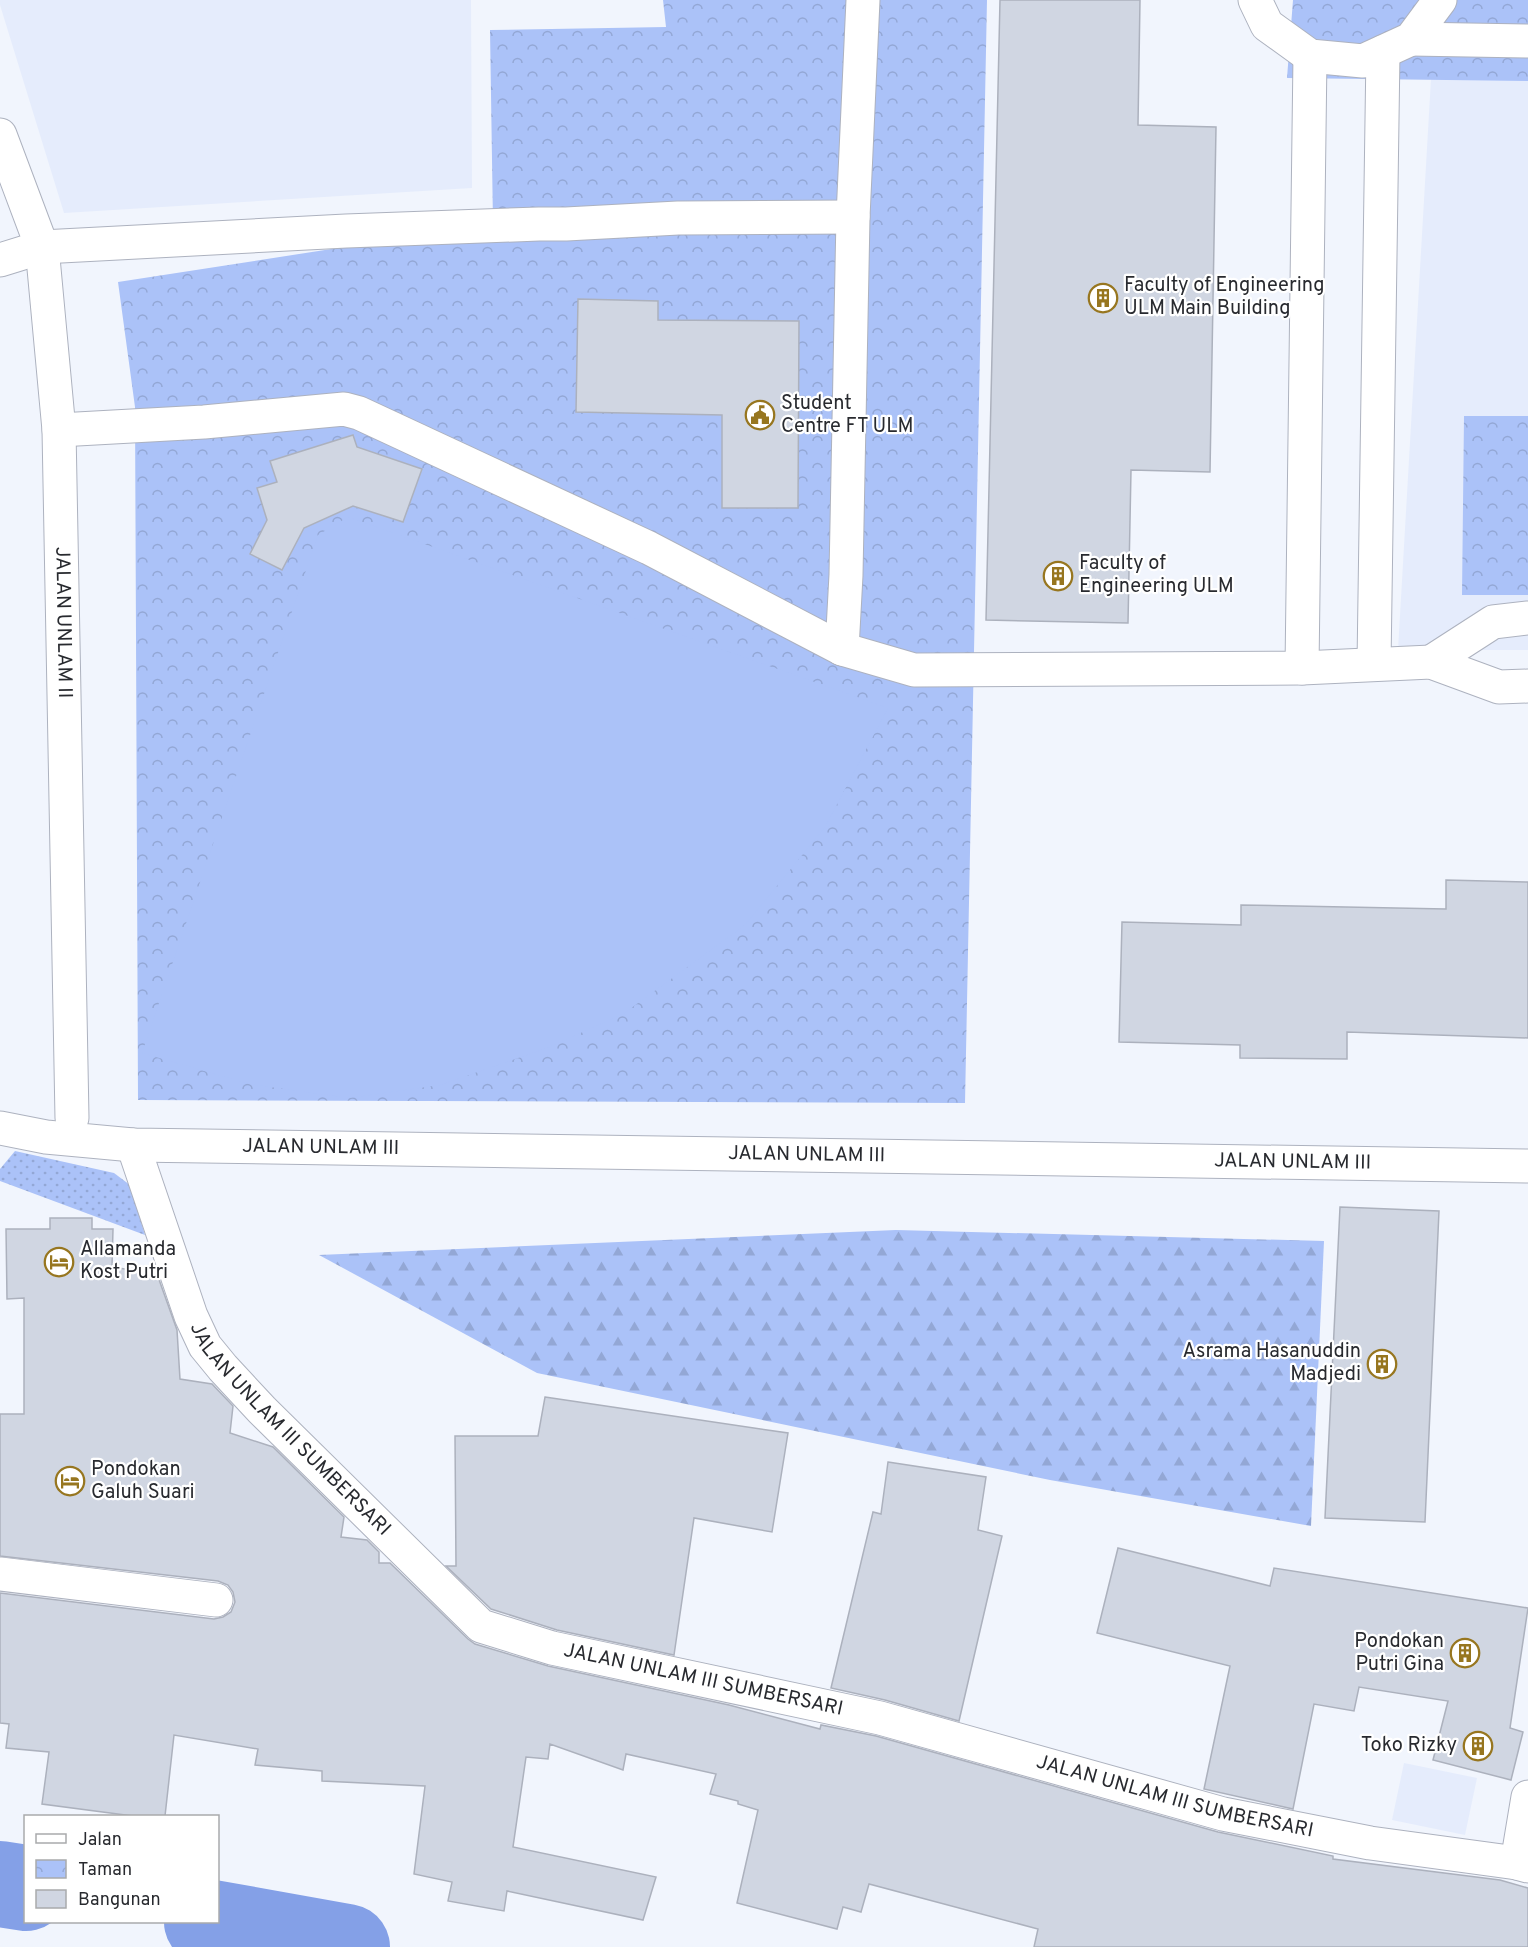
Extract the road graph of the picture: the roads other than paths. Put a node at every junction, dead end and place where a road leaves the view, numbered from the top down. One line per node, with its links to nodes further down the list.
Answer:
1 (863, 0): 8 (street)
2 (1255, 0): 6 (street)
3 (1440, 0): 5 (street)
4 (1528, 41): 5 (street)
5 (1397, 46): 6 (street); 15 (street)
6 (1310, 56): 16 (street)
7 (0, 135): 9 (street, JALAN UNLAM II)
8 (853, 217): 9 (street); 13 (street)
9 (42, 247): 10 (street); 11 (street, JALAN UNLAM II)
10 (0, 260)
11 (59, 430): 13 (street); 19 (street, JALAN UNLAM II)
12 (1528, 618): 14 (street)
13 (842, 649): 16 (street)
14 (1431, 662): 15 (street); 17 (street)
15 (1374, 664): 16 (street)
16 (1302, 668)
17 (1528, 686)
18 (0, 1128): 19 (street, JALAN UNLAM III)
19 (78, 1130): 20 (street, JALAN UNLAM III)
20 (133, 1145): 21 (street, JALAN UNLAM III); 25 (street, JALAN UNLAM III SUMBERSARI)
21 (1528, 1166)
22 (0, 1574): 23 (street)
23 (216, 1600)
24 (1528, 1797): 25 (street, JALAN UNLAM III SUMBERSARI)
25 (1522, 1864)

